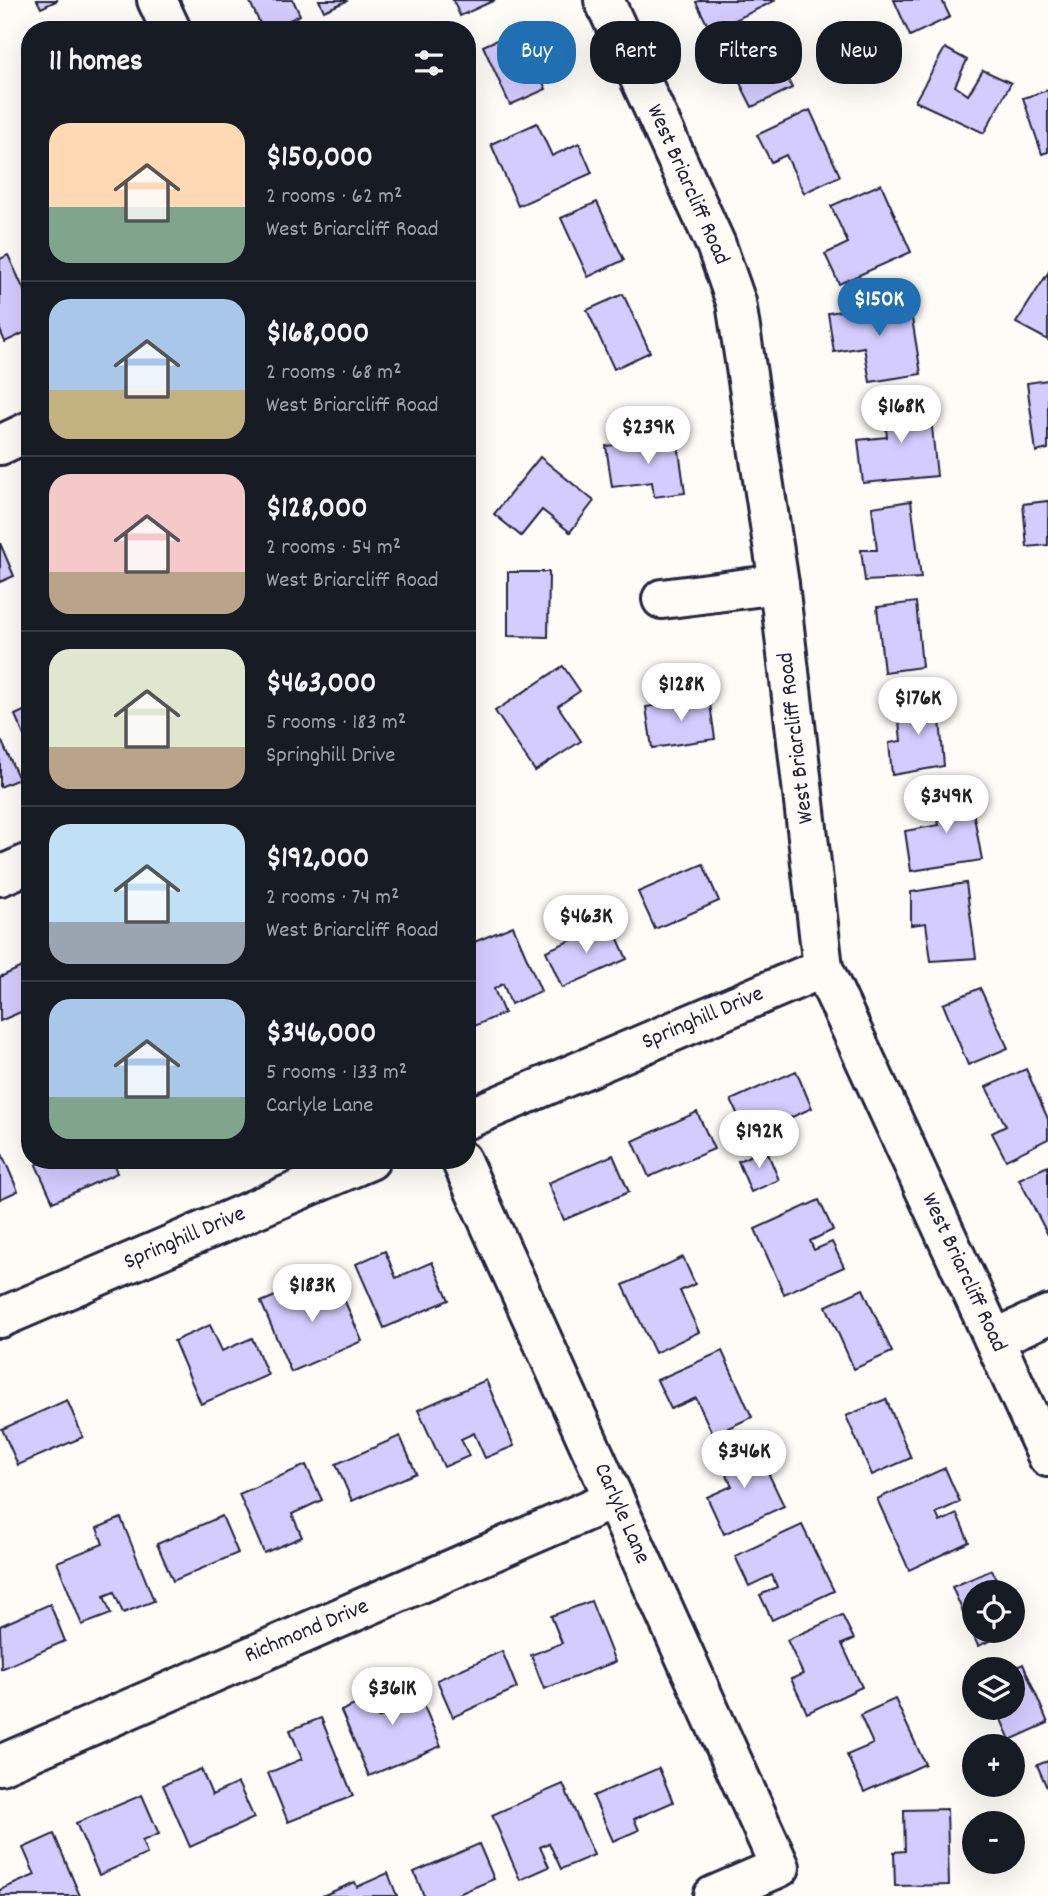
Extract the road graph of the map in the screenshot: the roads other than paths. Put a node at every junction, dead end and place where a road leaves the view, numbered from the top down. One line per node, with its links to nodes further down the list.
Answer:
1 (157, 0): 3 (street)
2 (604, 0): 6 (street, West Briarcliff Road)
3 (167, 21)
4 (21, 435): 5 (street)
5 (0, 445)
6 (779, 584): 7 (street); 10 (street, West Briarcliff Road)
7 (662, 599)
8 (21, 867): 9 (street)
9 (0, 876)
10 (823, 968): 11 (street, Springhill Drive); 16 (street, West Briarcliff Road)
11 (476, 1115)
12 (349, 1169): 15 (street, Springhill Drive)
13 (465, 1169): 18 (street, Carlyle Lane)
14 (1048, 1315): 16 (street)
15 (0, 1318)
16 (993, 1339): 17 (street, West Briarcliff Road)
17 (1048, 1457)
18 (614, 1499): 19 (street, Richmond Drive); 20 (street, Carlyle Lane)
19 (0, 1765)
20 (713, 1896)

